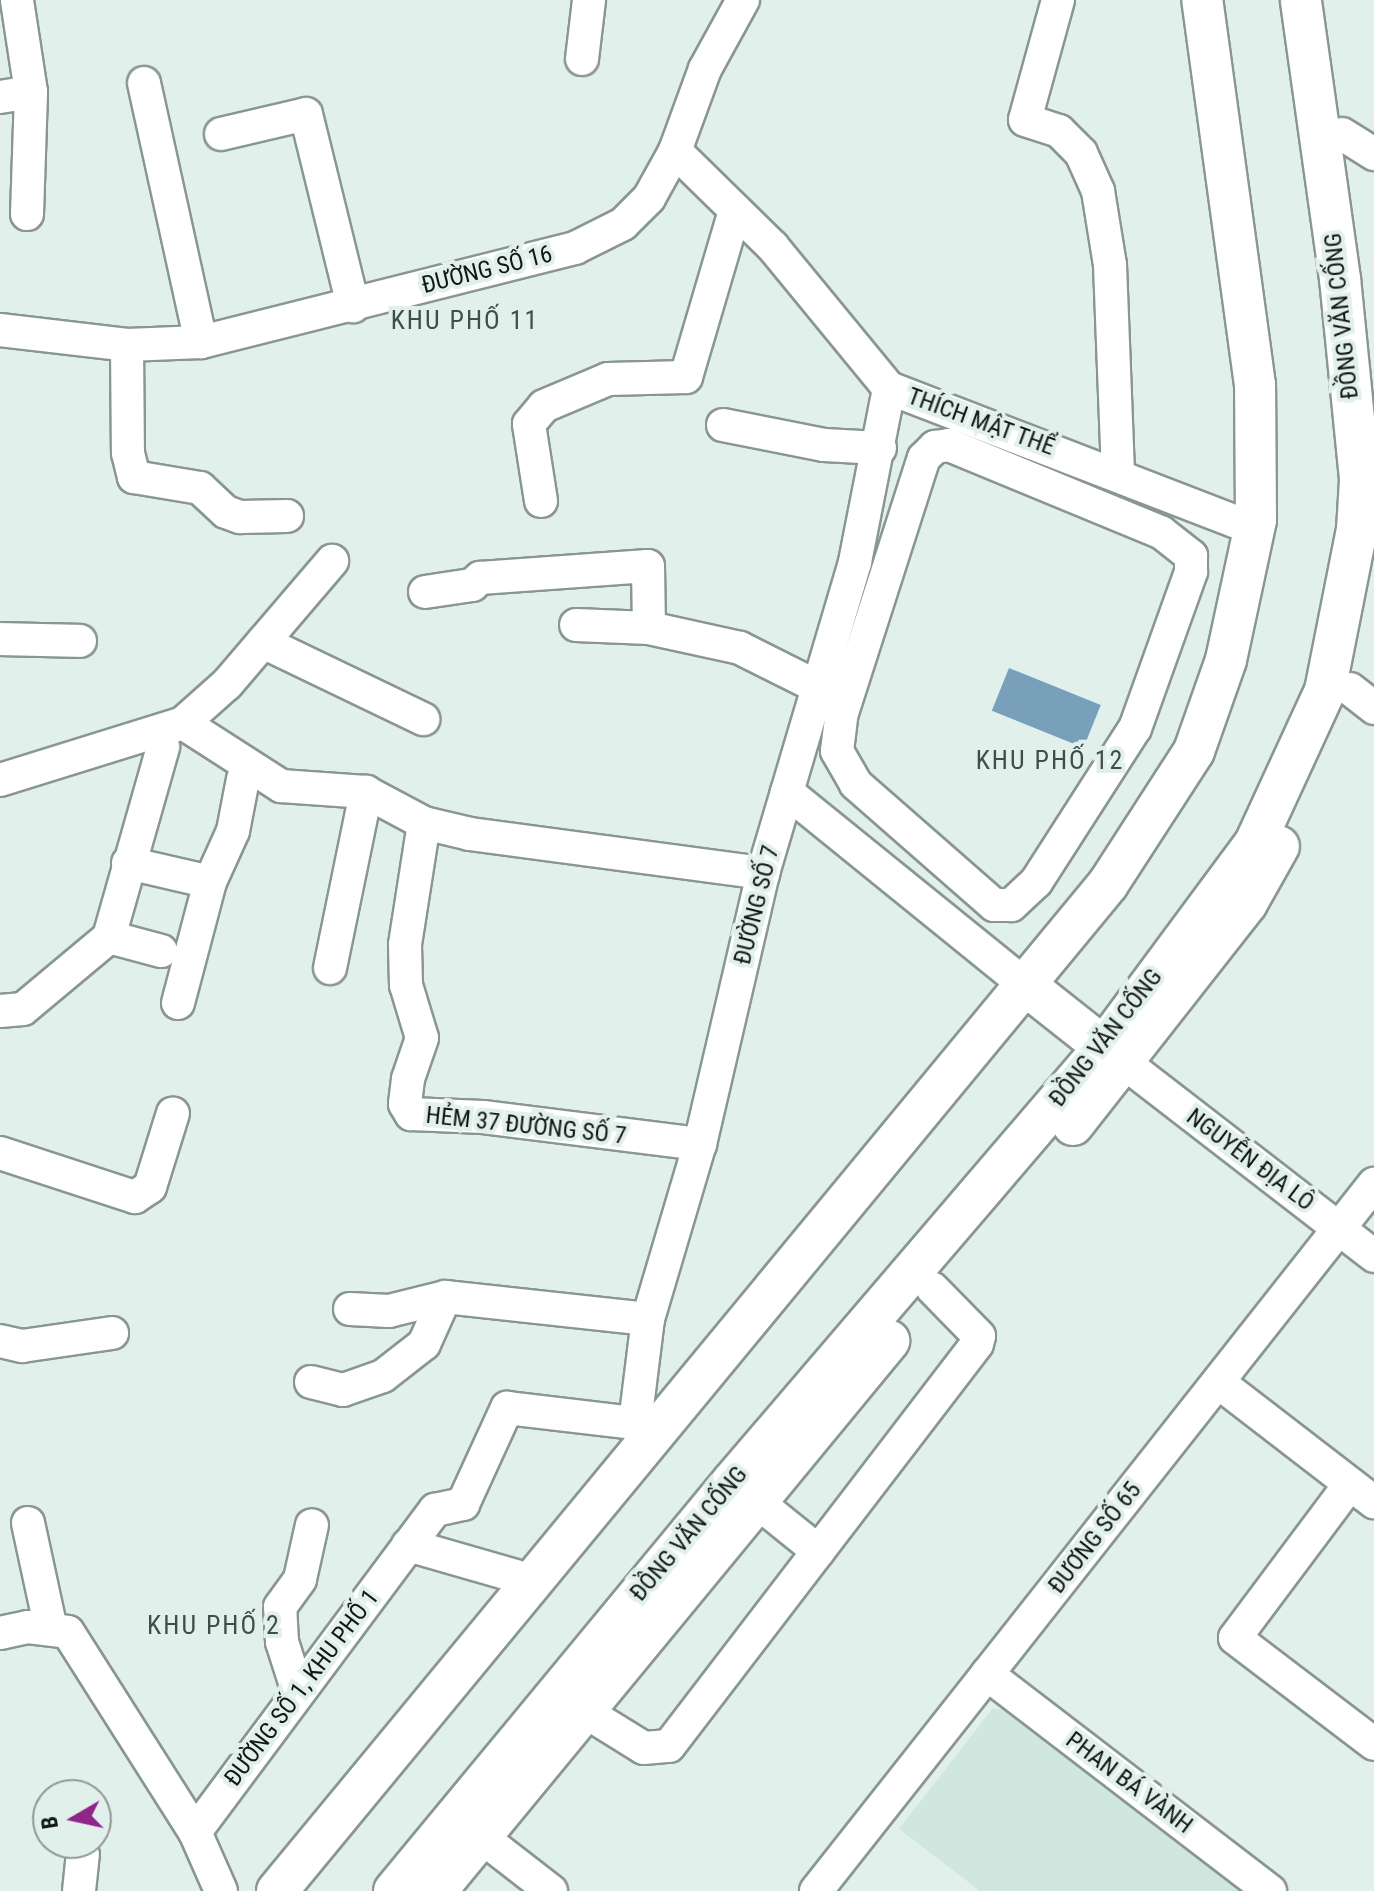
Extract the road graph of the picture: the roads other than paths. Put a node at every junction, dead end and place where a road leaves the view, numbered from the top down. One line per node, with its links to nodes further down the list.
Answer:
1 (17, 0): 11 (street)
2 (589, 0): 9 (street)
3 (743, 0): 14 (street, ĐƯỜNG SỐ 16)
4 (1058, 0): 27 (street)
5 (1187, 0): 31 (main road)
6 (1202, 0): 61 (main road)
7 (1301, 0): 13 (main road, ĐỒNG VĂN CỐNG)
8 (1326, 0): 13 (main road, ĐỒNG VĂN CỐNG)
9 (582, 59)
10 (144, 83): 19 (street)
11 (16, 95): 16 (street)
12 (221, 134): 17 (street)
13 (1345, 139): 22 (main road, ĐỒNG VĂN CỐNG); 64 (main road, ĐỒNG VĂN CỐNG)
14 (675, 151): 15 (street, THÍCH MẬT THỂ); 17 (street, ĐƯỜNG SỐ 16)
15 (735, 211): 21 (street, THÍCH MẬT THỂ); 29 (street)
16 (27, 214)
17 (353, 306): 19 (street, ĐƯỜNG SỐ 16)
18 (0, 330): 20 (street, ĐƯỜNG SỐ 16)
19 (201, 342): 20 (street, ĐƯỜNG SỐ 16)
20 (127, 345): 30 (street)
21 (889, 388): 24 (street, THÍCH MẬT THỂ); 25 (street, ĐƯỜNG SỐ 7)
22 (1374, 408)
23 (723, 425): 25 (street)
24 (1002, 429): 26 (street); 27 (street, THÍCH MẬT THỂ)
25 (880, 448): 41 (street, ĐƯỜNG SỐ 7)
26 (991, 460): 32 (street); 48 (street)
27 (1118, 474): 28 (street, THÍCH MẬT THỂ)
28 (1177, 500): 31 (street, THÍCH MẬT THỂ); 32 (street)
29 (541, 501)
30 (287, 516)
31 (1236, 522): 61 (main road)
32 (1162, 533): 55 (street)
33 (1374, 543): 42 (main road, ĐỒNG VĂN CỐNG)
34 (332, 561): 40 (street)
35 (425, 592): 37 (street)
36 (576, 625): 37 (street)
37 (649, 628): 41 (street)
38 (0, 639): 39 (street)
39 (80, 641)
40 (263, 642): 43 (street); 44 (street)
41 (816, 686): 50 (street, ĐƯỜNG SỐ 7)
42 (1362, 699): 64 (main road, ĐỒNG VĂN CỐNG)
43 (423, 719)
44 (183, 723): 47 (street); 49 (street)
45 (163, 747): 53 (street)
46 (243, 779): 56 (street)
47 (0, 780)
48 (856, 784): 51 (street); 55 (street)
49 (366, 792): 52 (street); 60 (street)
50 (787, 792): 51 (street); 54 (street, ĐƯỜNG SỐ 7)
51 (827, 820): 57 (street)
52 (424, 823): 54 (street); 66 (street, HẺM 37 ĐƯỜNG SỐ 7)
53 (128, 863): 56 (street); 58 (street)
54 (763, 873): 66 (street, ĐƯỜNG SỐ 7)
55 (959, 874): 57 (street)
56 (210, 882): 62 (street)
57 (931, 910): 61 (street)
58 (109, 937): 59 (street); 63 (street)
59 (161, 951)
60 (330, 968)
61 (1024, 984): 64 (main road); 79 (main road)
62 (178, 1003)
63 (0, 1011)
64 (1115, 1056): 69 (street, NGUYỄN ĐỊA LÔ); 71 (main road, ĐỒNG VĂN CỐNG)
65 (173, 1113): 67 (street)
66 (700, 1144): 74 (street, ĐƯỜNG SỐ 7)
67 (0, 1153)
68 (1374, 1184): 69 (street, ĐƯƠNG SỐ 65)
69 (1339, 1228): 70 (street, NGUYỄN ĐỊA LÔ); 78 (street, ĐƯƠNG SỐ 65)
70 (1374, 1256)
71 (923, 1280): 80 (main road, ĐỒNG VĂN CỐNG); 85 (street)
72 (445, 1297): 73 (street); 74 (street); 77 (street)
73 (350, 1309)
74 (648, 1319): 79 (street, ĐƯỜNG SỐ 7)
75 (112, 1333): 76 (street)
76 (0, 1341)
77 (311, 1382)
78 (1218, 1382): 81 (street); 89 (street, ĐƯƠNG SỐ 65)
79 (643, 1432): 84 (street, ĐƯỜNG SỐ 1, KHU PHỐ 1); 86 (main road); 99 (main road)
80 (744, 1492): 85 (street); 91 (main road, ĐỒNG VĂN CỐNG)
81 (1362, 1493): 92 (street)
82 (28, 1523): 87 (street)
83 (312, 1525): 90 (street)
84 (408, 1545): 86 (street); 90 (street, ĐƯỜNG SỐ 1, KHU PHỐ 1)
85 (818, 1551): 91 (street)
86 (516, 1576): 98 (main road)
87 (51, 1629): 88 (street); 93 (street)
88 (0, 1633)
89 (987, 1674): 103 (street, ĐƯƠNG SỐ 65); 104 (street, PHAN BÁ VÀNH)
90 (298, 1692): 93 (street, ĐƯỜNG SỐ 1, KHU PHỐ 1)
91 (571, 1701): 94 (main road, ĐỒNG VĂN CỐNG); 100 (main road, ĐỒNG VĂN CỐNG)
92 (1374, 1744)
93 (195, 1832): 97 (street)
94 (480, 1836): 101 (main road, ĐỒNG VĂN CỐNG); 102 (street)
95 (82, 1859): 96 (street)
96 (79, 1891)
97 (221, 1891)
98 (250, 1891)
99 (277, 1891)
100 (394, 1891)
101 (436, 1891)
102 (551, 1891)
103 (816, 1891)
104 (1270, 1891)

